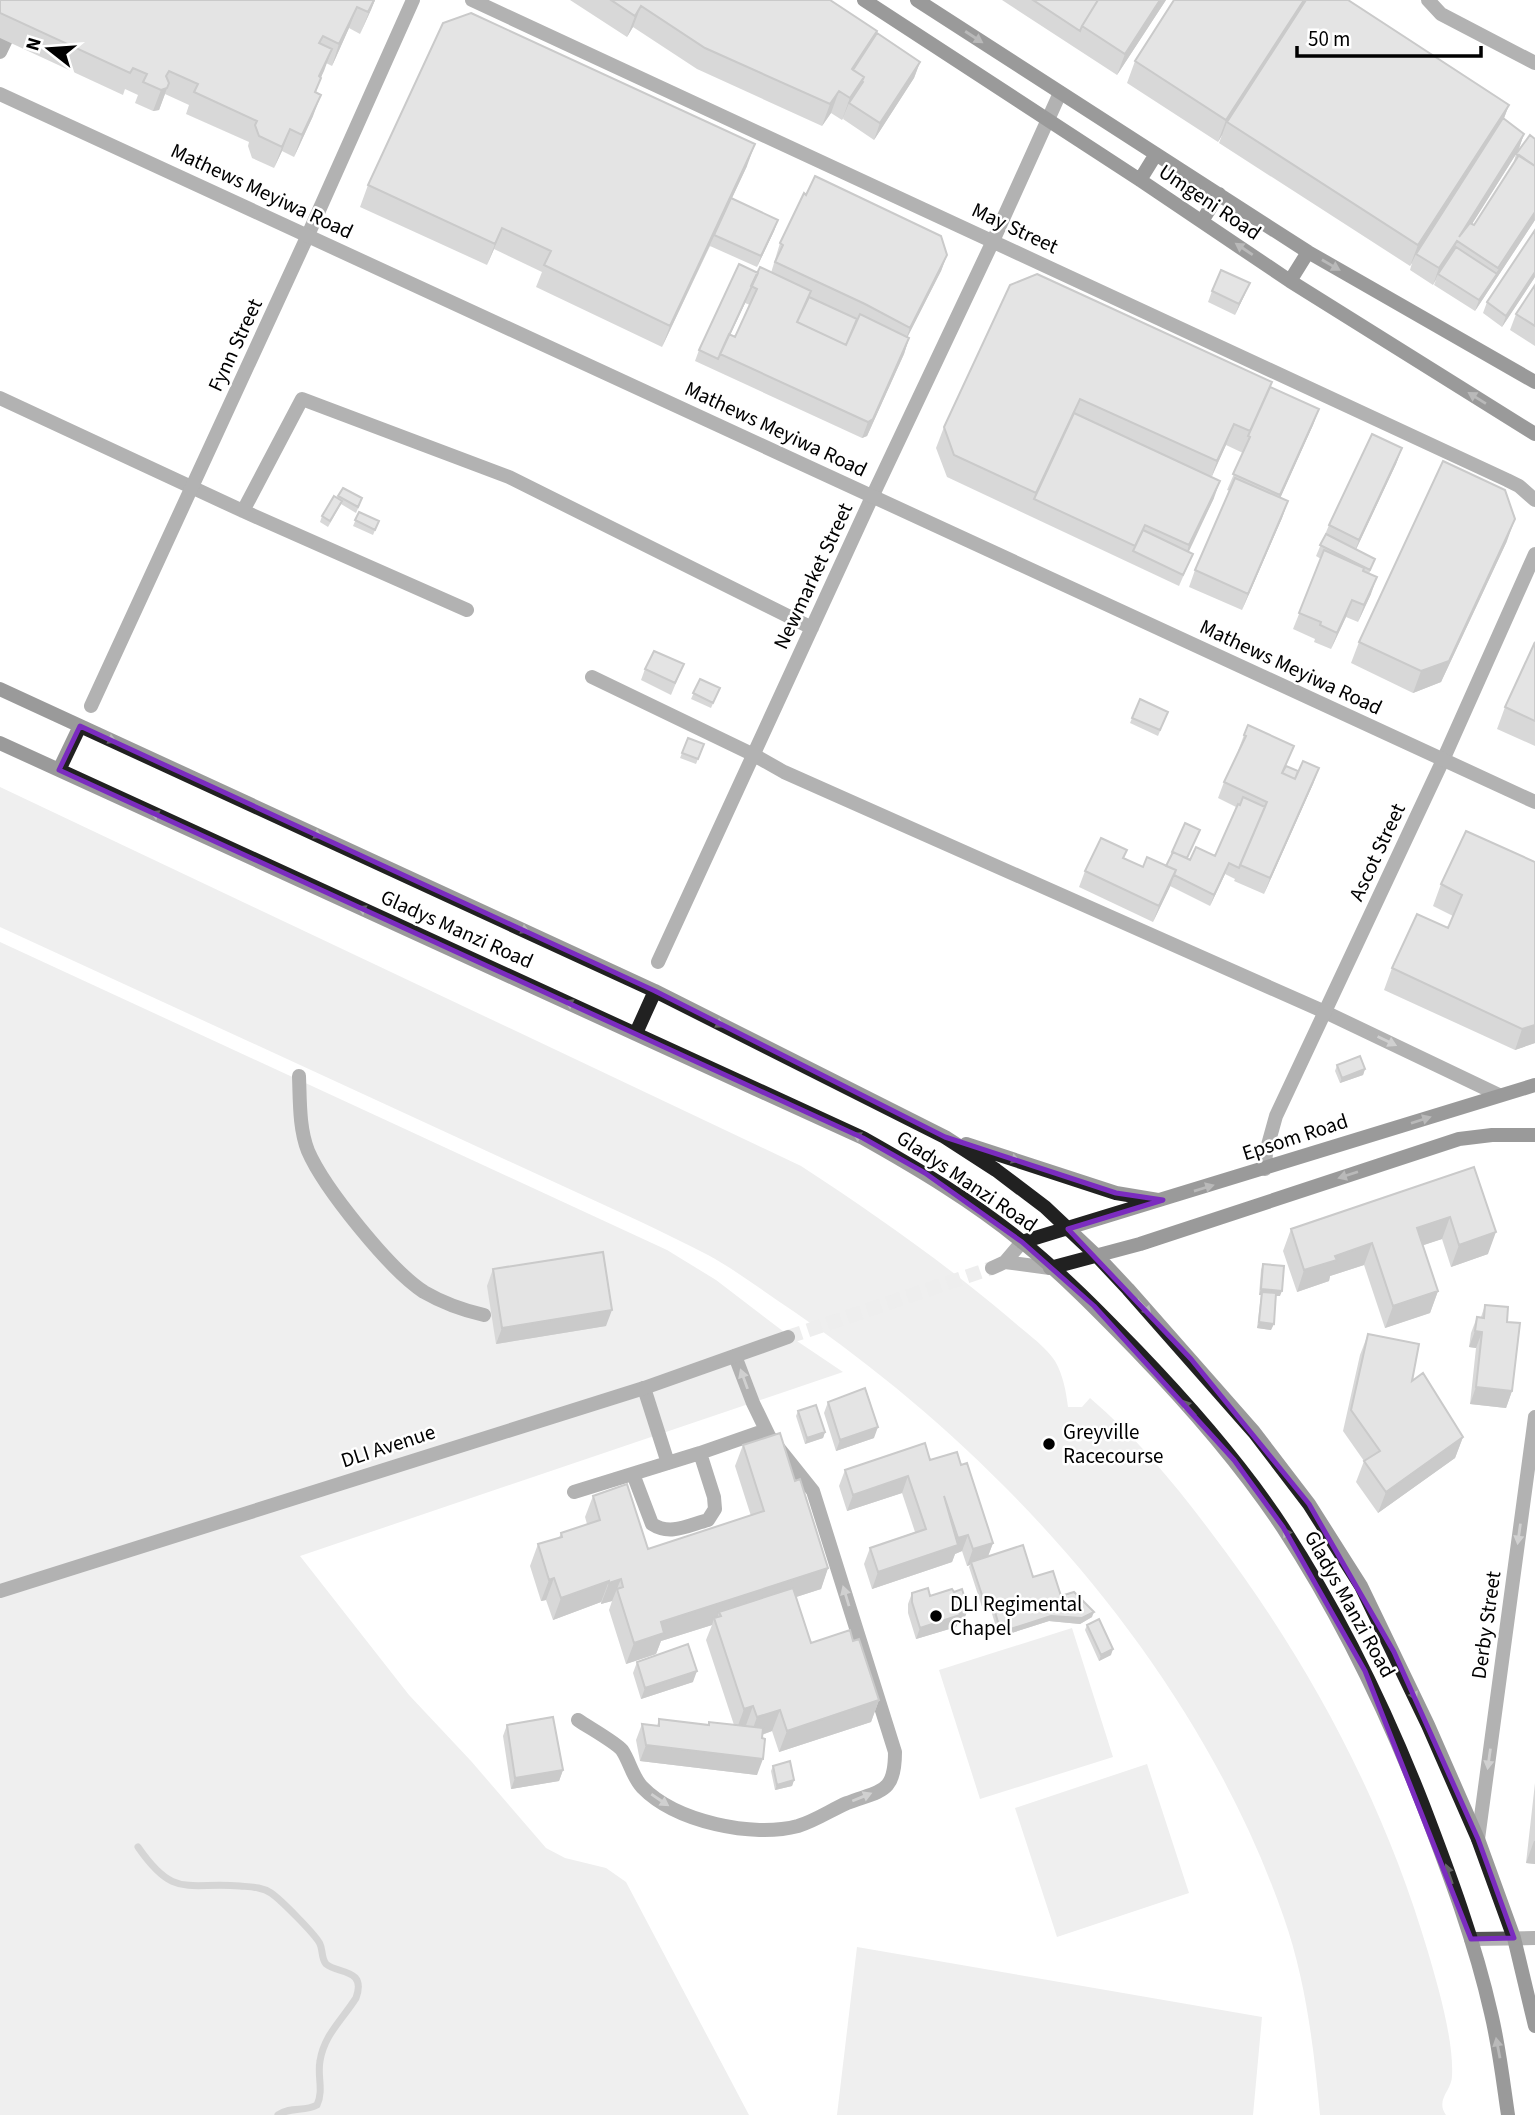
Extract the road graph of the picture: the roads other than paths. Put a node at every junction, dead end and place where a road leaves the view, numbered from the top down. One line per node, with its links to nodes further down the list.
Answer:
1 (25, 0): 7 (street)
2 (412, 0): 16 (street, Fynn Street)
3 (472, 0): 17 (street, May Street)
4 (864, 0): 11 (main road, Umgeni Road)
5 (917, 0): 9 (main road, Umgeni Road, one-way to 9)
6 (1428, 0): 8 (street)
7 (0, 52)
8 (1535, 63)
9 (1060, 93): 11 (street, Newmarket Street); 12 (main road, Umgeni Road)
10 (0, 94): 16 (street, Mathews Meyiwa Road)
11 (1048, 119): 13 (main road, Umgeni Road); 17 (street, Newmarket Street)
12 (1156, 154): 13 (main road); 14 (main road, Umgeni Road)
13 (1140, 180): 15 (main road, Umgeni Road)
14 (1219, 194): 15 (main road); 18 (main road, Umgeni Road)
15 (1202, 221): 19 (main road, Umgeni Road, one-way to 15)
16 (308, 236): 23 (street, Fynn Street); 24 (street, Mathews Meyiwa Road)
17 (993, 241): 24 (street, Newmarket Street); 25 (street, May Street)
18 (1308, 252): 19 (main road); 20 (main road, Umgeni Road, one-way to 20)
19 (1290, 281): 22 (main road, Umgeni Road, one-way to 19)
20 (1535, 382)
21 (0, 398): 23 (street)
22 (1535, 434)
23 (192, 486): 26 (street); 32 (street, Fynn Street)
24 (872, 497): 29 (street, Newmarket Street); 36 (street, Mathews Meyiwa Road)
25 (1535, 500)
26 (243, 511): 28 (street); 29 (street)
27 (1535, 554): 36 (street, Ascot Street)
28 (467, 610)
29 (812, 628): 35 (street, Newmarket Street)
30 (592, 677): 35 (street)
31 (0, 689): 33 (main road, Gladys Manzi Road)
32 (91, 706)
33 (80, 726): 37 (main road); 40 (main road, Gladys Manzi Road, one-way to 40)
34 (0, 743): 37 (main road, Gladys Manzi Road)
35 (754, 755): 39 (street, Newmarket Street); 41 (street)
36 (1443, 761): 38 (street, Mathews Meyiwa Road); 41 (street, Ascot Street)
37 (59, 770): 42 (main road, Gladys Manzi Road, one-way to 37)
38 (1535, 802)
39 (658, 962)
40 (655, 991): 42 (main road); 47 (main road, Gladys Manzi Road, one-way to 47)
41 (1325, 1012): 45 (street, one-way to 45); 48 (street, Ascot Street)
42 (636, 1033): 51 (main road, Gladys Manzi Road, one-way to 42)
43 (299, 1076): 54 (street)
44 (1535, 1085): 45 (main road, Epsom Road)
45 (1499, 1095): 48 (main road, Epsom Road, one-way to 45)
46 (1535, 1135): 52 (main road, one-way to 52)
47 (945, 1137): 49 (main road, one-way to 49); 50 (main road, Gladys Manzi Road)
48 (1265, 1169): 49 (main road, Epsom Road, one-way to 48)
49 (1163, 1200): 50 (main road, Epsom Road)
50 (1068, 1229): 51 (main road, Epsom Road); 52 (main road, Gladys Manzi Road)
51 (1022, 1242): 53 (main road, Gladys Manzi Road); 53 (street)
52 (1098, 1256): 53 (main road); 66 (main road, Gladys Manzi Road, one-way to 66)
53 (1051, 1268): 69 (main road, Gladys Manzi Road, one-way to 53)
54 (484, 1315)
55 (788, 1337): 56 (street, DLI Avenue)
56 (735, 1356): 57 (street, DLI Avenue); 59 (street, one-way to 56)
57 (644, 1388): 61 (street); 64 (street, DLI Avenue)
58 (1535, 1418): 66 (street, Derby Street, one-way to 66)
59 (766, 1430): 60 (street); 65 (street, one-way to 59)
60 (700, 1453): 61 (street); 62 (street)
61 (668, 1463): 62 (street)
62 (633, 1474): 63 (street)
63 (574, 1492)
64 (0, 1591)
65 (578, 1720)
66 (1478, 1839): 67 (main road, Gladys Manzi Road)
67 (1514, 1938): 68 (street); 69 (street); 70 (main road, Gladys Manzi Road)
68 (1535, 1938)
69 (1471, 1939): 71 (main road, Gladys Manzi Road, one-way to 69)
70 (1535, 2026)
71 (1508, 2115)

